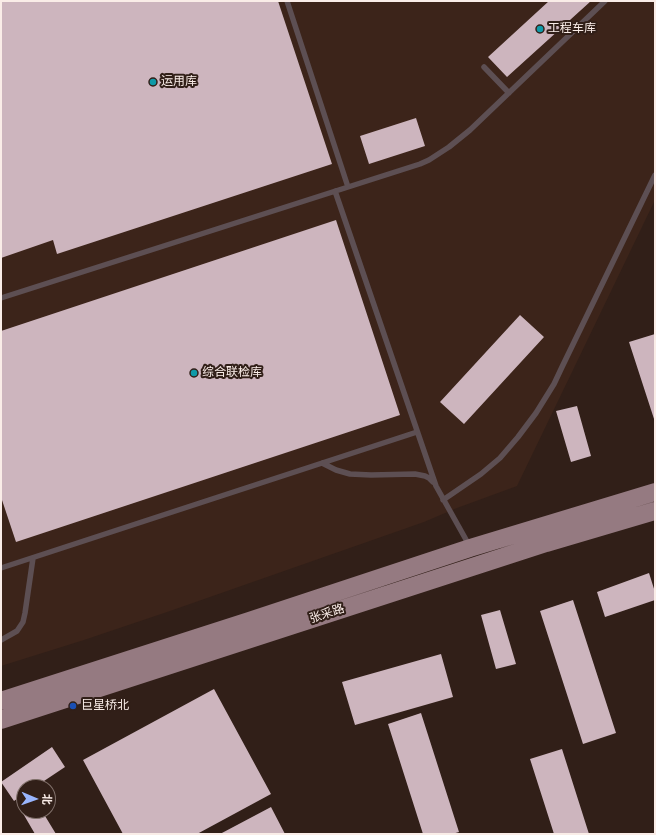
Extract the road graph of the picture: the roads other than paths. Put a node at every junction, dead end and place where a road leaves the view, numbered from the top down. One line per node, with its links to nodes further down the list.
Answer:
1 (287, 1): 6 (lane)
2 (605, 1): 4 (lane)
3 (484, 67): 4 (lane)
4 (509, 93): 6 (lane)
5 (655, 175): 13 (lane)
6 (348, 187): 7 (lane)
7 (335, 191): 8 (lane); 9 (lane)
8 (1, 298)
9 (417, 432): 11 (lane); 16 (lane)
10 (322, 463): 11 (lane)
11 (436, 486): 13 (lane)
12 (655, 492): 15 (main road, 张采路)
13 (443, 500): 15 (lane)
14 (655, 510): 20 (main road, 张采路)
15 (470, 548): 19 (main road, 张采路)
16 (33, 558): 17 (lane); 18 (lane)
17 (1, 568)
18 (1, 640)
19 (1, 701)
20 (1, 720)

